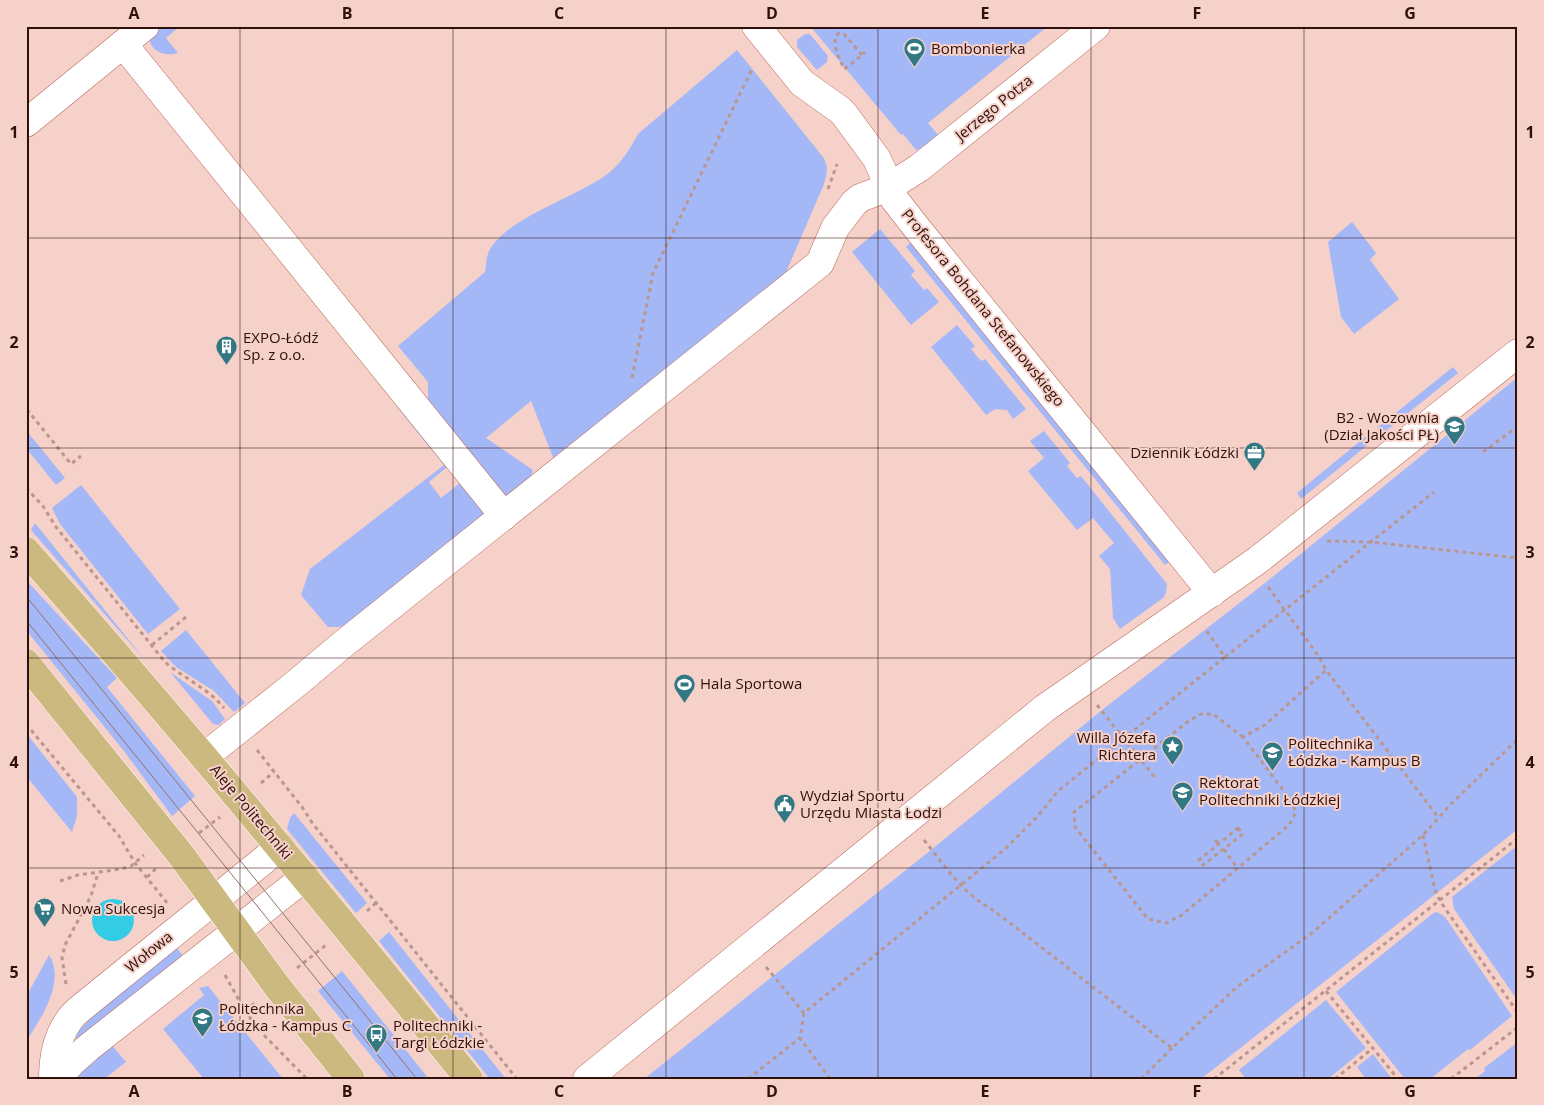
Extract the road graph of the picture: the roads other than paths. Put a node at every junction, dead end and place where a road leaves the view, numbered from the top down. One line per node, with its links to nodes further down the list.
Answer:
1 (145, 26): 4 (street)
2 (756, 26): 6 (street, Profesora Bohdana Stefanowskiego)
3 (1096, 26): 6 (street, Jerzego Potza)
4 (123, 44): 5 (street); 8 (street)
5 (26, 124)
6 (889, 187): 8 (street, Jerzego Potza); 10 (street, Profesora Bohdana Stefanowskiego)
7 (1518, 353): 10 (street)
8 (504, 516): 12 (street)
9 (26, 551): 12 (main road, Aleje Politechniki)
10 (1212, 593): 21 (street)
11 (26, 663): 15 (main road)
12 (204, 757): 13 (main road, Aleje Politechniki)
13 (280, 848): 14 (main road, Aleje Politechniki); 15 (street, Wołowa)
14 (305, 877): 16 (street); 20 (main road, Aleje Politechniki)
15 (214, 900): 16 (main road); 17 (street, Wołowa)
16 (237, 931): 18 (street); 19 (main road)
17 (52, 1079)
18 (57, 1079)
19 (351, 1079)
20 (469, 1079)
21 (587, 1079)

